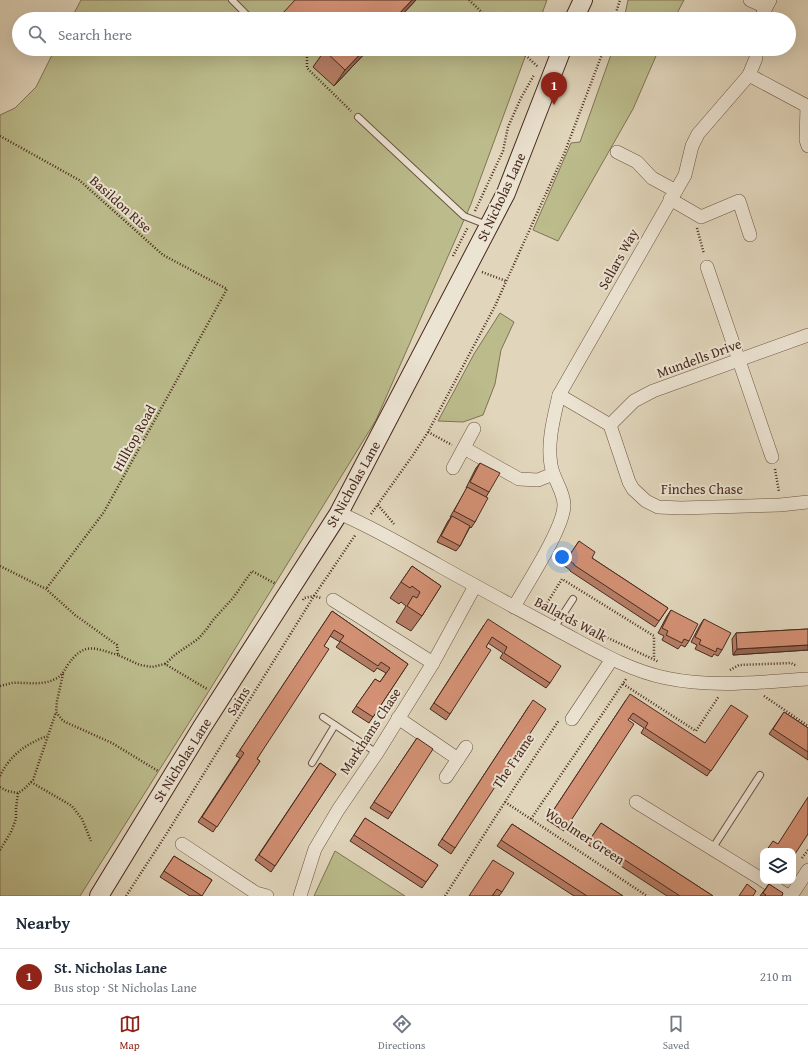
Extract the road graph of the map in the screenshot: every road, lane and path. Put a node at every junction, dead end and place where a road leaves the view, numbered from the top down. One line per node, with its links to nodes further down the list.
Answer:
1 (232, 0): 8 (lane)
2 (469, 0): 9 (path)
3 (578, 0): 10 (main road)
4 (583, 0): 11 (main road)
5 (620, 0): 12 (path)
6 (750, 0): 7 (street)
7 (766, 9)
8 (243, 12)
9 (482, 12)
10 (575, 12)
11 (577, 12)
12 (616, 12)
13 (307, 56): 22 (path)
14 (526, 56): 19 (path)
15 (559, 56): 29 (main road, St Nicholas Lane)
16 (601, 56): 39 (path)
17 (756, 56): 20 (street, Sellars Way)
18 (541, 61): 19 (path)
19 (538, 68): 28 (path)
20 (749, 75): 21 (street); 26 (street, Sellars Way)
21 (808, 106): 24 (street)
22 (358, 117): 28 (lane)
23 (0, 136): 33 (path, Basildon Rise)
24 (808, 146)
25 (617, 152): 26 (street)
26 (673, 195): 27 (street); 36 (street, Sellars Way)
27 (694, 212): 30 (street); 32 (path)
28 (471, 220): 29 (lane); 31 (path)
29 (489, 226): 46 (main road, St Nicholas Lane)
30 (750, 235)
31 (452, 260)
32 (707, 267): 35 (street)
33 (227, 289): 51 (path, Hilltop Road)
34 (808, 335): 35 (street, Mundells Drive)
35 (740, 360): 37 (street, Mundells Drive); 41 (street)
36 (559, 395): 37 (street); 43 (street, Sellars Way)
37 (610, 425): 45 (street, Finches Chase)
38 (474, 429): 40 (street)
39 (428, 432): 40 (path); 47 (path)
40 (463, 450): 42 (street); 43 (street)
41 (772, 457): 45 (path)
42 (453, 468)
43 (553, 474): 55 (street, Sellars Way)
44 (808, 502): 45 (street, Finches Chase)
45 (780, 504)
46 (339, 513): 47 (street, Ballards Walk); 52 (main road, St Nicholas Lane)
47 (364, 524): 50 (street, Ballards Walk)
48 (350, 543): 103 (path, Sains)
49 (0, 566): 51 (path)
50 (475, 586): 55 (street, Ballards Walk); 62 (street, Markhams Chase)
51 (46, 589): 58 (path)
52 (289, 592): 63 (path); 73 (main road, St Nicholas Lane)
53 (333, 600): 62 (street)
54 (573, 600): 56 (lane)
55 (514, 607): 56 (street, Ballards Walk)
56 (558, 623): 59 (street, Ballards Walk); 60 (path)
57 (592, 634): 60 (path)
58 (118, 656): 63 (path); 66 (path)
59 (612, 659): 68 (street, Ballards Walk); 77 (street)
60 (654, 659): 61 (path)
61 (660, 662)
62 (433, 663): 76 (street, Markhams Chase)
63 (165, 664): 73 (path)
64 (800, 668): 65 (path)
65 (726, 672)
66 (63, 674): 70 (path); 74 (path)
67 (627, 677): 69 (path)
68 (808, 679)
69 (623, 684): 72 (path); 94 (path)
70 (0, 686)
71 (759, 692): 79 (path)
72 (713, 693)
73 (221, 698): 88 (main road, St Nicholas Lane)
74 (56, 712): 80 (path); 88 (path)
75 (323, 717): 78 (lane)
76 (398, 718): 82 (street, Markhams Chase); 83 (street)
77 (572, 719): 92 (path, The Frame)
78 (335, 725): 82 (lane); 84 (lane)
79 (808, 726)
80 (47, 736): 86 (path); 89 (path)
81 (466, 748): 83 (street)
82 (376, 753): 105 (street, Markhams Chase)
83 (458, 759): 87 (street)
84 (312, 763)
85 (760, 775): 97 (lane)
86 (0, 776)
87 (446, 777)
88 (170, 778): 102 (main road, St Nicholas Lane)
89 (31, 782): 91 (path); 95 (path)
90 (0, 787): 91 (path)
91 (18, 793): 98 (path)
92 (505, 802): 94 (path, Woolmer Green); 106 (path, The Frame)
93 (636, 802): 97 (street)
94 (531, 819): 107 (path, Woolmer Green)
95 (91, 841)
96 (182, 844): 104 (street)
97 (712, 849): 100 (street)
98 (0, 850)
99 (808, 870): 108 (street)
100 (760, 879)
101 (769, 884): 108 (street)
102 (98, 896)
103 (126, 896)
104 (268, 896)
105 (300, 896)
106 (446, 896)
107 (648, 896)
108 (790, 896)

